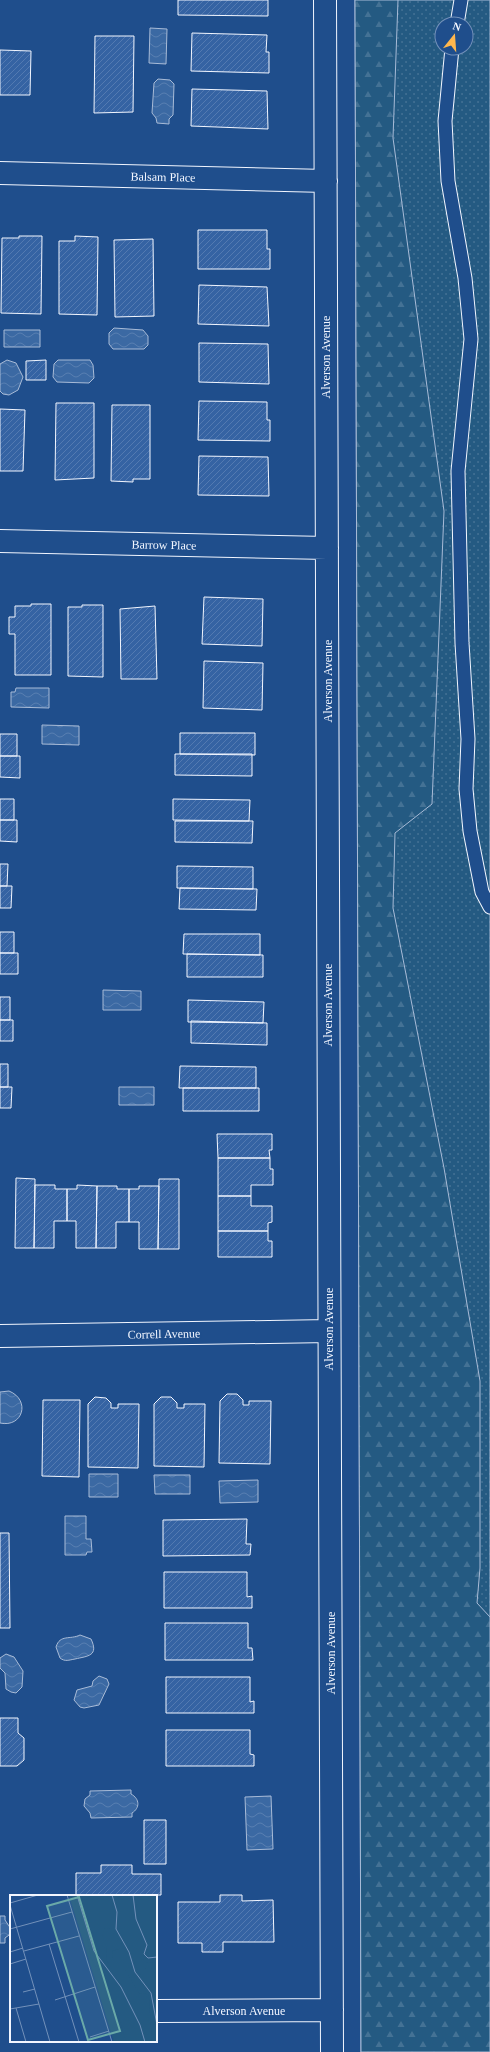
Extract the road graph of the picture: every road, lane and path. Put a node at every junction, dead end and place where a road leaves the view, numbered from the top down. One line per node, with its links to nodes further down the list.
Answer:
1 (325, 0): 6 (street, Alverson Avenue)
2 (461, 0): 3 (lane)
3 (458, 16)
4 (451, 56): 9 (lane)
5 (0, 173): 6 (street, Balsam Place)
6 (326, 181): 8 (street, Alverson Avenue)
7 (0, 542): 8 (street, Barrow Place)
8 (327, 548): 10 (street, Alverson Avenue)
9 (490, 907)
10 (329, 1331): 11 (street, Correll Avenue); 12 (street, Alverson Avenue)
11 (0, 1336)
12 (332, 2010): 13 (street, Alverson Avenue); 14 (street, Alverson Avenue)
13 (157, 2011)
14 (332, 2052)

